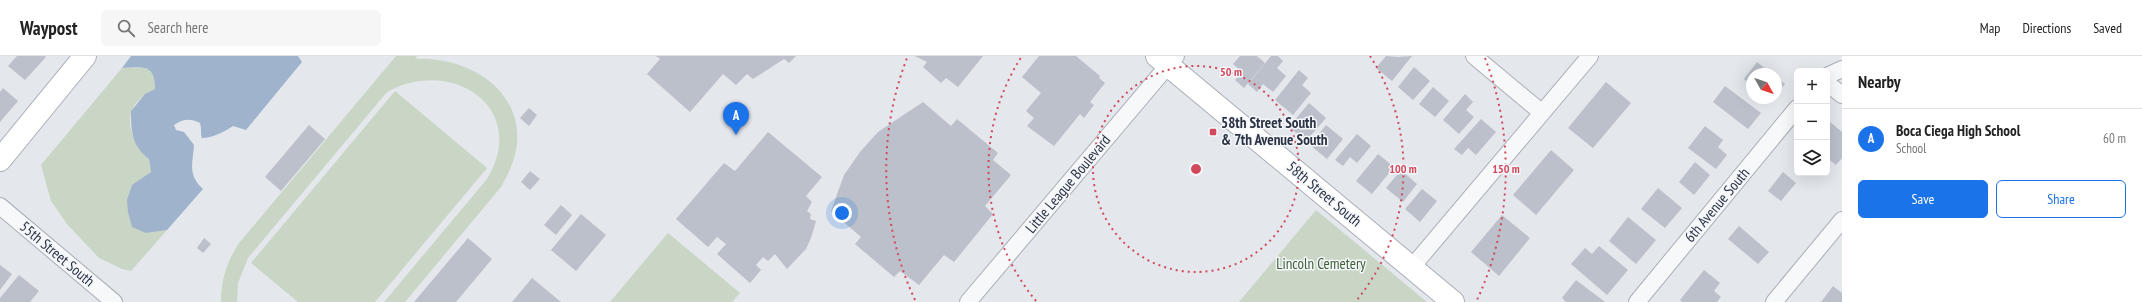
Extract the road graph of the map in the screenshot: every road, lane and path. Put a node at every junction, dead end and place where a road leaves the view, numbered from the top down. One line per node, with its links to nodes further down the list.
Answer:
1 (85, 56): 11 (street)
2 (1474, 56): 9 (street)
3 (1590, 56): 9 (street)
4 (1167, 59): 14 (street, 58th Street South); 16 (street, Little League Boulevard)
5 (1842, 69): 6 (street)
6 (1830, 75)
7 (1830, 85): 8 (street)
8 (1842, 95)
9 (1541, 112): 14 (street)
10 (1794, 112): 18 (street, 6th Avenue South)
11 (0, 160)
12 (0, 206): 15 (street, 55th Street South)
13 (1842, 220): 19 (street)
14 (1412, 268): 17 (street, 58th Street South)
15 (107, 300)
16 (968, 302)
17 (1453, 302)
18 (1637, 302)
19 (1774, 302)

